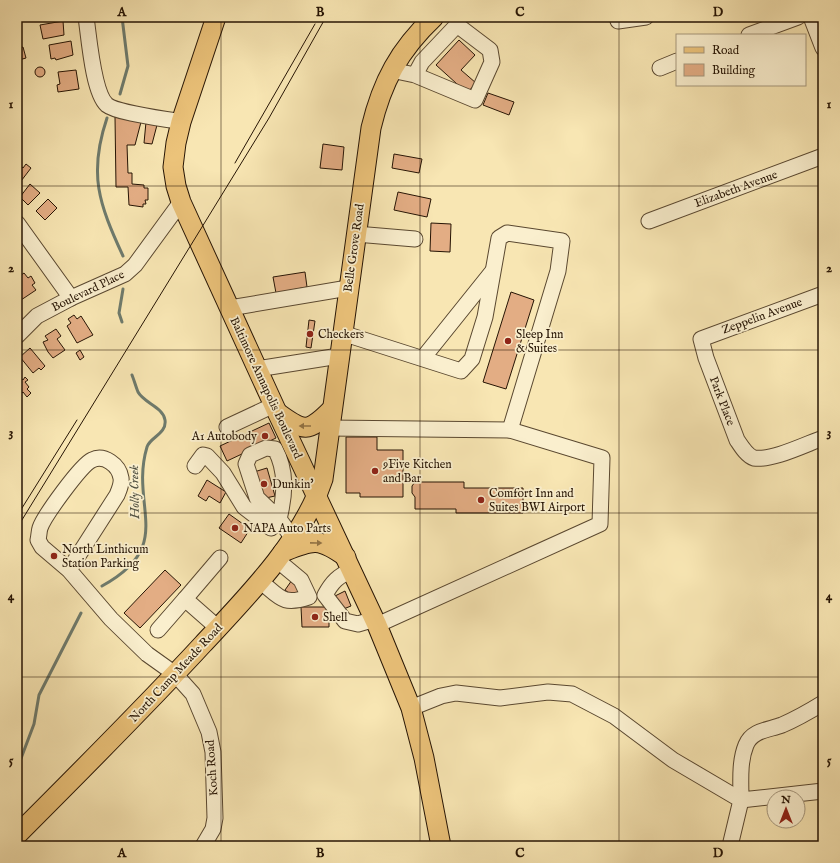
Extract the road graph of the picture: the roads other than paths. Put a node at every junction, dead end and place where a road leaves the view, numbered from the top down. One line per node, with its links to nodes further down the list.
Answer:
1 (86, 17): 14 (street)
2 (216, 17): 14 (main road, Baltimore Annapolis Boulevard)
3 (434, 17): 12 (main road, Belle Grove Road)
4 (617, 17): 5 (street)
5 (646, 17)
6 (798, 17): 8 (street)
7 (812, 17): 9 (street)
8 (752, 34)
9 (823, 48)
10 (676, 61): 11 (street)
11 (660, 68)
12 (391, 70): 13 (street); 19 (main road, Belle Grove Road)
13 (415, 75): 13 (street)
14 (181, 122): 16 (main road, Baltimore Annapolis Boulevard)
15 (823, 156): 17 (street, Elizabeth Avenue)
16 (181, 202): 24 (street, Boulevard Place); 25 (main road, Baltimore Annapolis Boulevard)
17 (649, 221)
18 (17, 223): 24 (street)
19 (356, 234): 20 (street); 22 (main road, Belle Grove Road)
20 (414, 239)
21 (494, 270): 30 (street); 30 (street); 35 (street)
22 (348, 288): 25 (street); 26 (main road, Belle Grove Road)
23 (823, 294): 28 (street, Zeppelin Avenue)
24 (71, 298): 27 (street, Boulevard Place)
25 (230, 308): 31 (main road, Baltimore Annapolis Boulevard)
26 (342, 333): 29 (main road, Belle Grove Road); 30 (street)
27 (17, 336)
28 (702, 339): 36 (street, Park Place)
29 (339, 356): 31 (street); 33 (main road, Belle Grove Road)
30 (423, 358)
31 (257, 369): 32 (main road, Baltimore Annapolis Boulevard)
32 (276, 409): 33 (main road, one-way to 32); 34 (street); 37 (main road, Baltimore Annapolis Boulevard)
33 (330, 419): 35 (street); 39 (main road, Belle Grove Road)
34 (227, 427)
35 (510, 430): 49 (street)
36 (823, 438)
37 (283, 445): 39 (main road, Baltimore Annapolis Boulevard); 40 (street); 40 (street)
38 (195, 466): 40 (street)
39 (317, 497): 41 (main road, North Camp Meade Road); 43 (main road, Baltimore Annapolis Boulevard)
40 (279, 519): 41 (street)
41 (284, 550): 43 (main road, one-way to 43); 45 (main road, North Camp Meade Road); 47 (street)
42 (220, 558): 48 (street)
43 (349, 563): 46 (street); 49 (main road, Baltimore Annapolis Boulevard)
44 (69, 570): 44 (street, Koch Road); 52 (street, Koch Road)
45 (260, 581): 47 (street); 50 (main road, North Camp Meade Road)
46 (325, 595): 47 (street); 49 (street)
47 (309, 597)
48 (185, 599): 50 (street); 51 (street)
49 (376, 622): 54 (main road, Baltimore Annapolis Boulevard)
50 (218, 628): 52 (main road, North Camp Meade Road)
51 (158, 630)
52 (175, 674): 57 (main road, North Camp Meade Road); 58 (street, Koch Road)
53 (823, 703): 56 (street)
54 (411, 708): 56 (street); 59 (main road, Baltimore Annapolis Boulevard)
55 (823, 791): 56 (street)
56 (741, 800): 60 (street)
57 (17, 835)
58 (203, 846)
59 (441, 846)
60 (730, 846)

